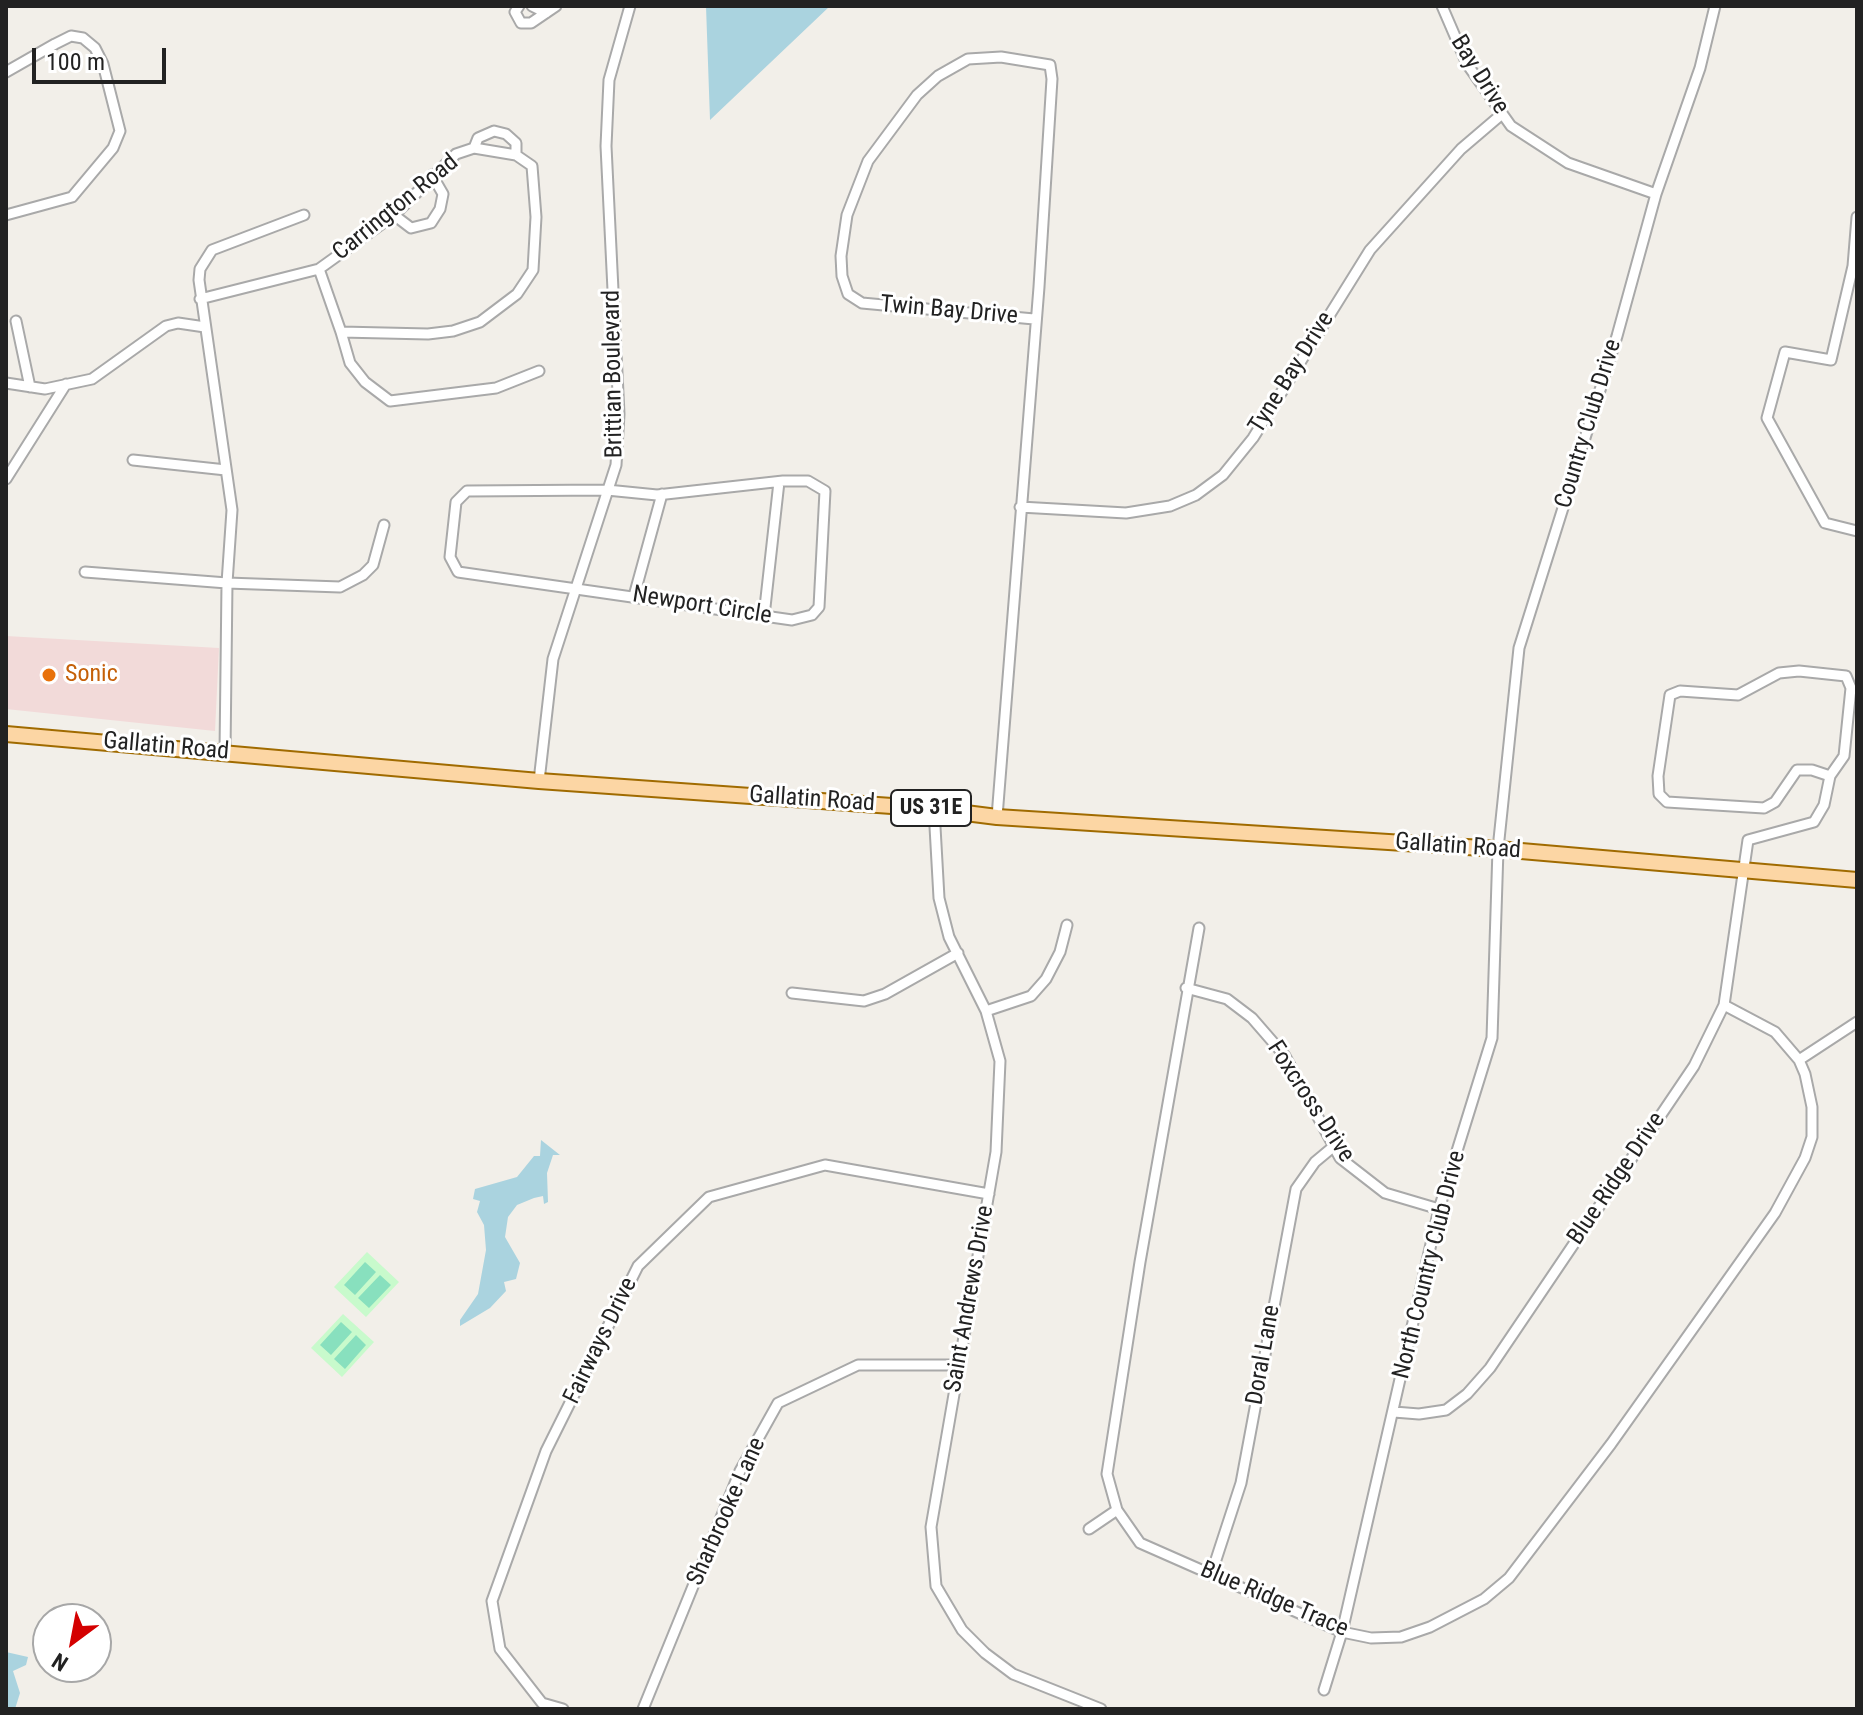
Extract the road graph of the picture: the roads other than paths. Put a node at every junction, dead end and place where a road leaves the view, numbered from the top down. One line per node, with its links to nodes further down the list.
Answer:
1 (519, 6): 7 (street)
2 (532, 6): 7 (street)
3 (556, 6): 7 (street)
4 (630, 6): 32 (street, Brittian Boulevard)
5 (1442, 6): 9 (street, Bay Drive)
6 (1715, 6): 13 (street, Country Club Drive)
7 (546, 13)
8 (6, 72): 14 (street)
9 (1502, 114): 13 (street, Bay Drive); 34 (street, Tyne Bay Drive)
10 (474, 148): 11 (street, Carrington Road); 11 (street); 12 (street, Carrington Road)
11 (516, 155): 23 (street)
12 (432, 175): 16 (street, Carrington Road); 16 (street)
13 (1656, 194): 48 (street, Country Club Drive)
14 (6, 215)
15 (304, 215): 19 (street)
16 (394, 215): 18 (street, Carrington Road)
17 (1857, 217): 36 (street)
18 (319, 269): 19 (street, Carrington Road); 23 (street, Carrington Road)
19 (200, 299): 22 (street)
20 (1034, 319): 20 (street, Twin Bay Drive); 34 (street)
21 (16, 321): 27 (street)
22 (205, 327): 26 (street); 29 (street)
23 (341, 332): 24 (street, Carrington Road)
24 (539, 371)
25 (6, 383): 27 (street)
26 (66, 384): 27 (street); 30 (street)
27 (30, 387)
28 (133, 460): 29 (street)
29 (226, 470): 38 (street)
30 (6, 479)
31 (779, 482): 33 (street, Newport Circle); 41 (street); 41 (street, Newport Circle)
32 (607, 490): 33 (street, Newport Circle); 39 (street, Brittian Boulevard); 39 (street, Newport Circle)
33 (662, 494): 40 (street)
34 (1020, 507): 47 (street)
35 (384, 525): 38 (street)
36 (1857, 531)
37 (85, 572): 38 (street)
38 (227, 583): 43 (street)
39 (579, 588): 40 (street, Newport Circle); 45 (street, Brittian Boulevard)
40 (634, 596): 41 (street, Newport Circle)
41 (764, 616)
42 (6, 734): 43 (main road, Gallatin Road / US 31E)
43 (225, 752): 45 (main road, Gallatin Road / US 31E)
44 (1830, 776): 44 (street); 49 (street, Blue Ridge Drive)
45 (539, 781): 46 (main road, Gallatin Road / US 31E)
46 (934, 809): 47 (main road, Gallatin Road / US 31E); 53 (street, Saint Andrews Drive)
47 (997, 817): 48 (main road, Gallatin Road / US 31E)
48 (1498, 849): 49 (main road, Gallatin Road / US 31E); 62 (street, North Country Club Drive)
49 (1742, 870): 50 (main road, Gallatin Road / US 31E); 56 (street, Blue Ridge Drive)
50 (1857, 880)
51 (1067, 925): 57 (street)
52 (1199, 928): 54 (street, Blue Ridge Trace)
53 (958, 953): 55 (street); 57 (street, Saint Andrews Drive)
54 (1186, 988): 60 (street, Foxcross Drive); 65 (street, Blue Ridge Trace)
55 (792, 993)
56 (1724, 1005): 59 (street, Blue Ridge Trace); 64 (street, Blue Ridge Drive)
57 (986, 1011): 61 (street, Saint Andrews Drive)
58 (1857, 1022): 59 (street)
59 (1799, 1060): 68 (street, Blue Ridge Trace)
60 (1333, 1147): 62 (street, Foxcross Drive); 67 (street, Doral Lane)
61 (989, 1194): 63 (street, Saint Andrews Drive); 70 (street, Fairways Drive)
62 (1439, 1209): 64 (street, North Country Club Drive)
63 (959, 1365): 71 (street, Sharbrooke Lane); 72 (street, Saint Andrews Drive)
64 (1394, 1412): 68 (street, North Country Club Drive)
65 (1117, 1510): 66 (street); 67 (street, Blue Ridge Trace)
66 (1089, 1529)
67 (1211, 1575): 68 (street, Blue Ridge Trace)
68 (1342, 1632): 69 (street, North Country Club Drive)
69 (1324, 1690)
70 (563, 1709)
71 (643, 1709)
72 (1101, 1709)

